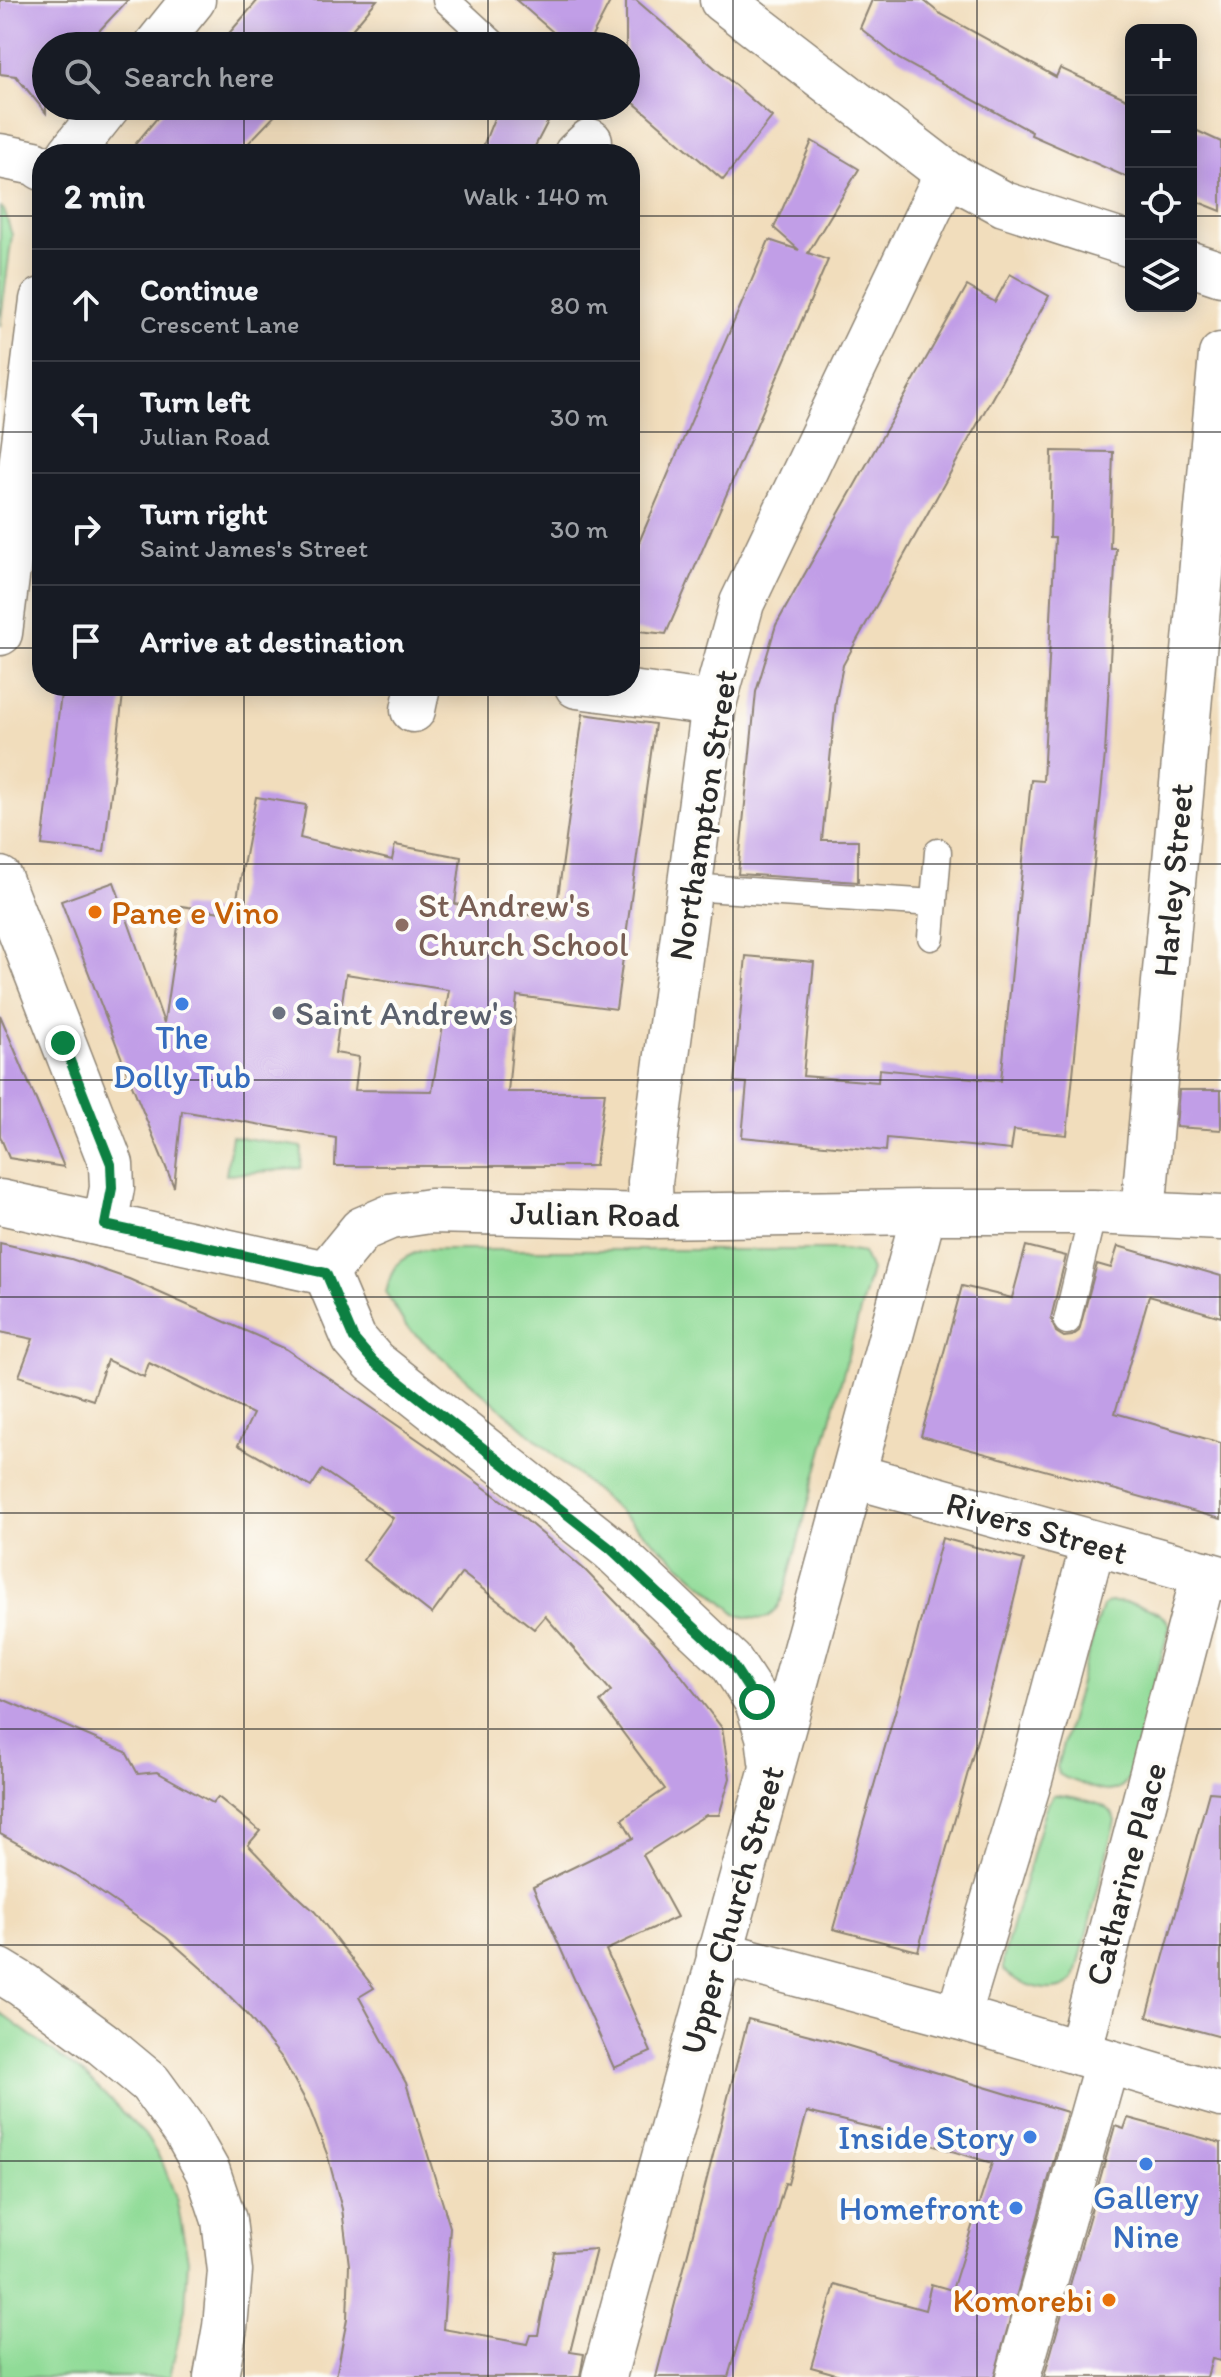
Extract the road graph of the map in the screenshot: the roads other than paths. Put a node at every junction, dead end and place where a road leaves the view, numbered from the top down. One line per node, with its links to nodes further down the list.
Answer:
1 (193, 0): 4 (street)
2 (446, 0): 5 (lane)
3 (722, 0): 10 (street)
4 (167, 32)
5 (477, 32)
6 (97, 120): 7 (street)
7 (78, 144)
8 (0, 156): 9 (street)
9 (32, 162)
10 (947, 173): 11 (street); 18 (street, Northampton Street)
11 (1125, 243)
12 (1197, 266): 13 (street)
13 (1221, 274)
14 (1221, 355): 27 (street, Harley Street)
15 (32, 379): 16 (street)
16 (0, 633)
17 (640, 694): 18 (street)
18 (714, 704): 21 (street, Northampton Street)
19 (938, 852): 22 (lane)
20 (0, 879): 30 (street)
21 (689, 887): 22 (lane); 28 (street, Northampton Street)
22 (934, 903): 23 (lane)
23 (931, 937)
24 (0, 1202): 30 (street)
25 (924, 1212): 26 (street, Julian Road); 28 (street, Julian Road); 33 (street, Upper Church Street)
26 (1093, 1212): 27 (street, Julian Road); 32 (lane)
27 (1143, 1213): 29 (street, Julian Road)
28 (651, 1216): 31 (street, Julian Road)
29 (1221, 1218)
30 (105, 1225): 31 (street)
31 (326, 1273): 36 (street)
32 (1067, 1321)
33 (854, 1476): 34 (street, Rivers Street); 36 (street, Upper Church Street)
34 (1093, 1544): 35 (street, Rivers Street); 39 (street)
35 (1213, 1576): 40 (street, Catharine Place)
36 (772, 1766): 37 (street, Upper Church Street)
37 (719, 1953): 39 (street); 43 (street, Upper Church Street)
38 (0, 1971): 42 (street)
39 (958, 2017): 40 (street)
40 (1093, 2057): 41 (street); 44 (street, Catharine Place)
41 (1221, 2095)
42 (216, 2377)
43 (604, 2377)
44 (1018, 2377)

